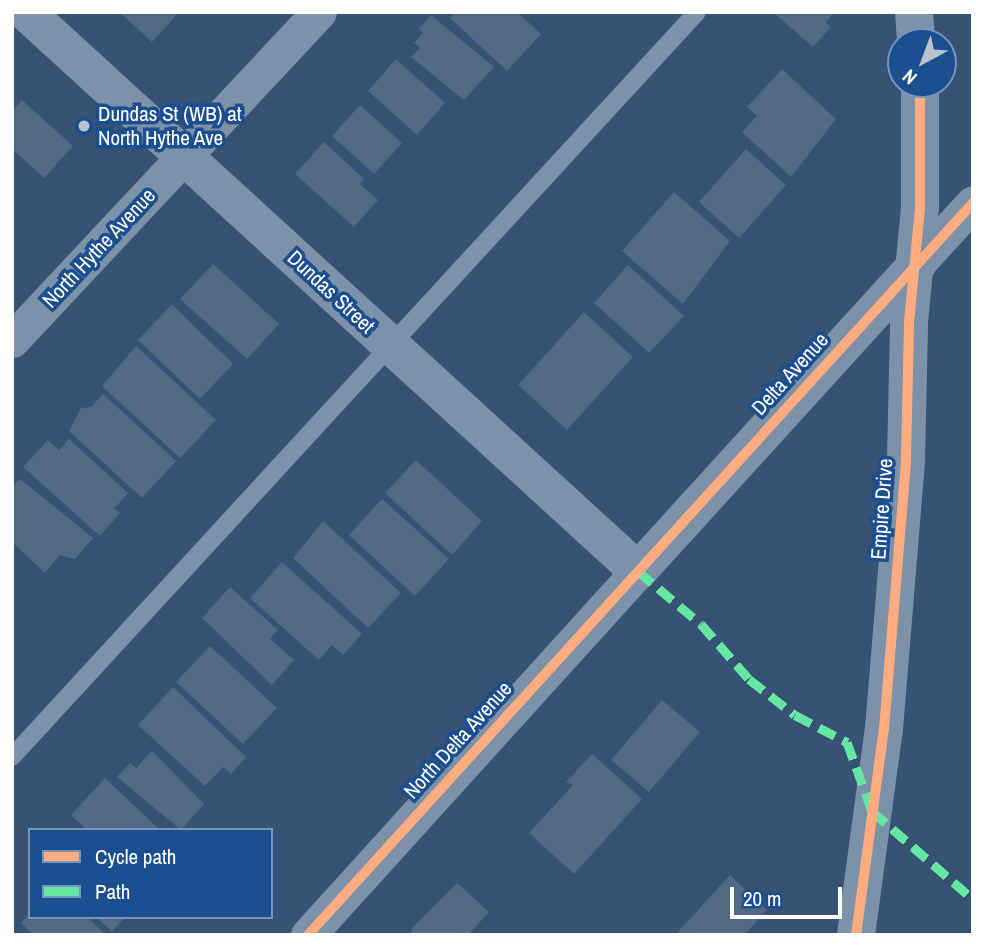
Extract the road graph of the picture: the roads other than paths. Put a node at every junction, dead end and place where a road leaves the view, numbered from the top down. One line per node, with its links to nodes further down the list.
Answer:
1 (26, 12): 5 (street, Dundas Street)
2 (318, 12): 5 (street, North Hythe Avenue)
3 (697, 12): 9 (lane)
4 (920, 98): 7 (street, Empire Drive)
5 (186, 156): 8 (street, North Hythe Avenue); 9 (street, Dundas Street)
6 (973, 203): 7 (street, Delta Avenue)
7 (918, 263): 10 (street, Delta Avenue); 13 (street, Empire Drive)
8 (12, 340)
9 (387, 345): 10 (street, Dundas Street); 11 (lane)
10 (638, 571): 12 (street, North Delta Avenue)
11 (12, 757)
12 (308, 935)
13 (856, 935)

